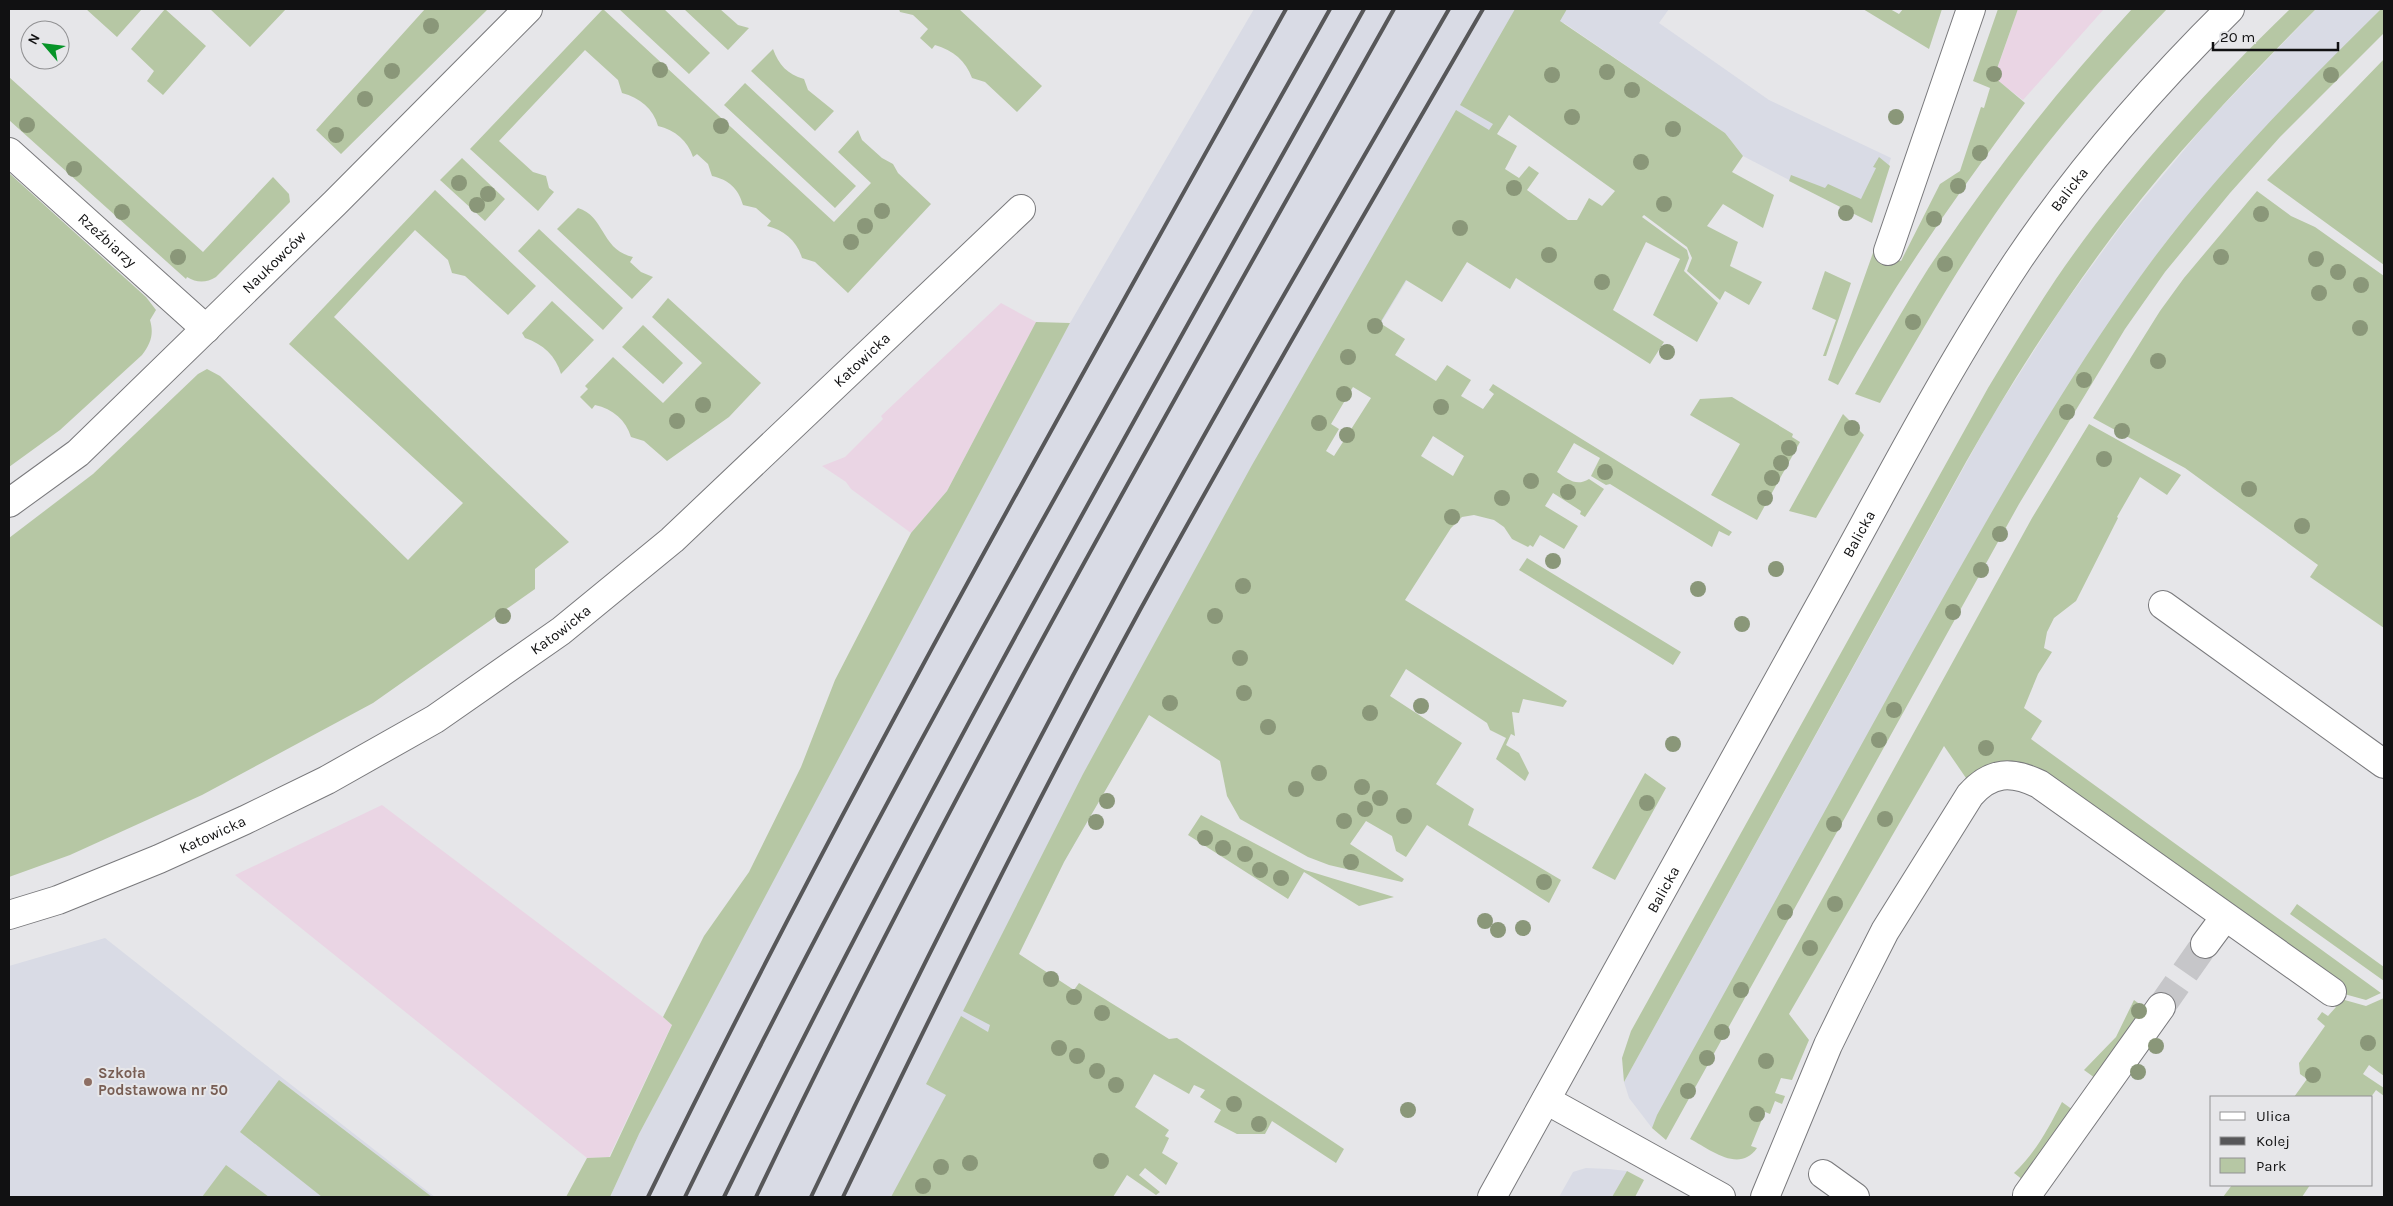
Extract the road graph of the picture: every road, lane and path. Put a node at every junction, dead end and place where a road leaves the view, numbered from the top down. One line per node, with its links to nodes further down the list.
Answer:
1 (528, 9): 7 (street, Naukowców)
2 (1971, 9): 6 (street)
3 (2230, 9): 16 (street, Balicka)
4 (9, 152): 7 (street, Rzeźbiarzy)
5 (1020, 209): 11 (street, Katowicka)
6 (1888, 252)
7 (206, 329): 8 (street, Naukowców)
8 (9, 503)
9 (2163, 605): 10 (street)
10 (2384, 764)
11 (9, 914)
12 (2225, 917): 13 (street); 14 (street); 21 (street)
13 (2206, 944)
14 (2332, 992)
15 (2161, 1007): 18 (street)
16 (1546, 1100): 19 (street, Balicka); 20 (street)
17 (1822, 1174): 22 (street)
18 (2027, 1195)
19 (1492, 1197)
20 (1721, 1197)
21 (1766, 1197)
22 (1855, 1197)

